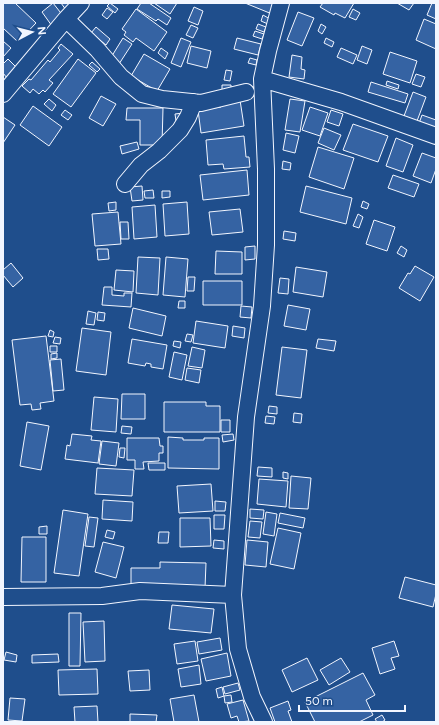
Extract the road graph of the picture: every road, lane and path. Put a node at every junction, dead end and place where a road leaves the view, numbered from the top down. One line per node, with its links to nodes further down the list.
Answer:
1 (82, 3): 3 (street)
2 (281, 3): 4 (street)
3 (66, 19): 5 (street); 7 (street)
4 (262, 79): 8 (street); 10 (street)
5 (4, 91)
6 (246, 92): 7 (street)
7 (194, 102): 9 (street)
8 (436, 136)
9 (125, 184)
10 (233, 596): 11 (street); 12 (street)
11 (3, 597)
12 (264, 722)

